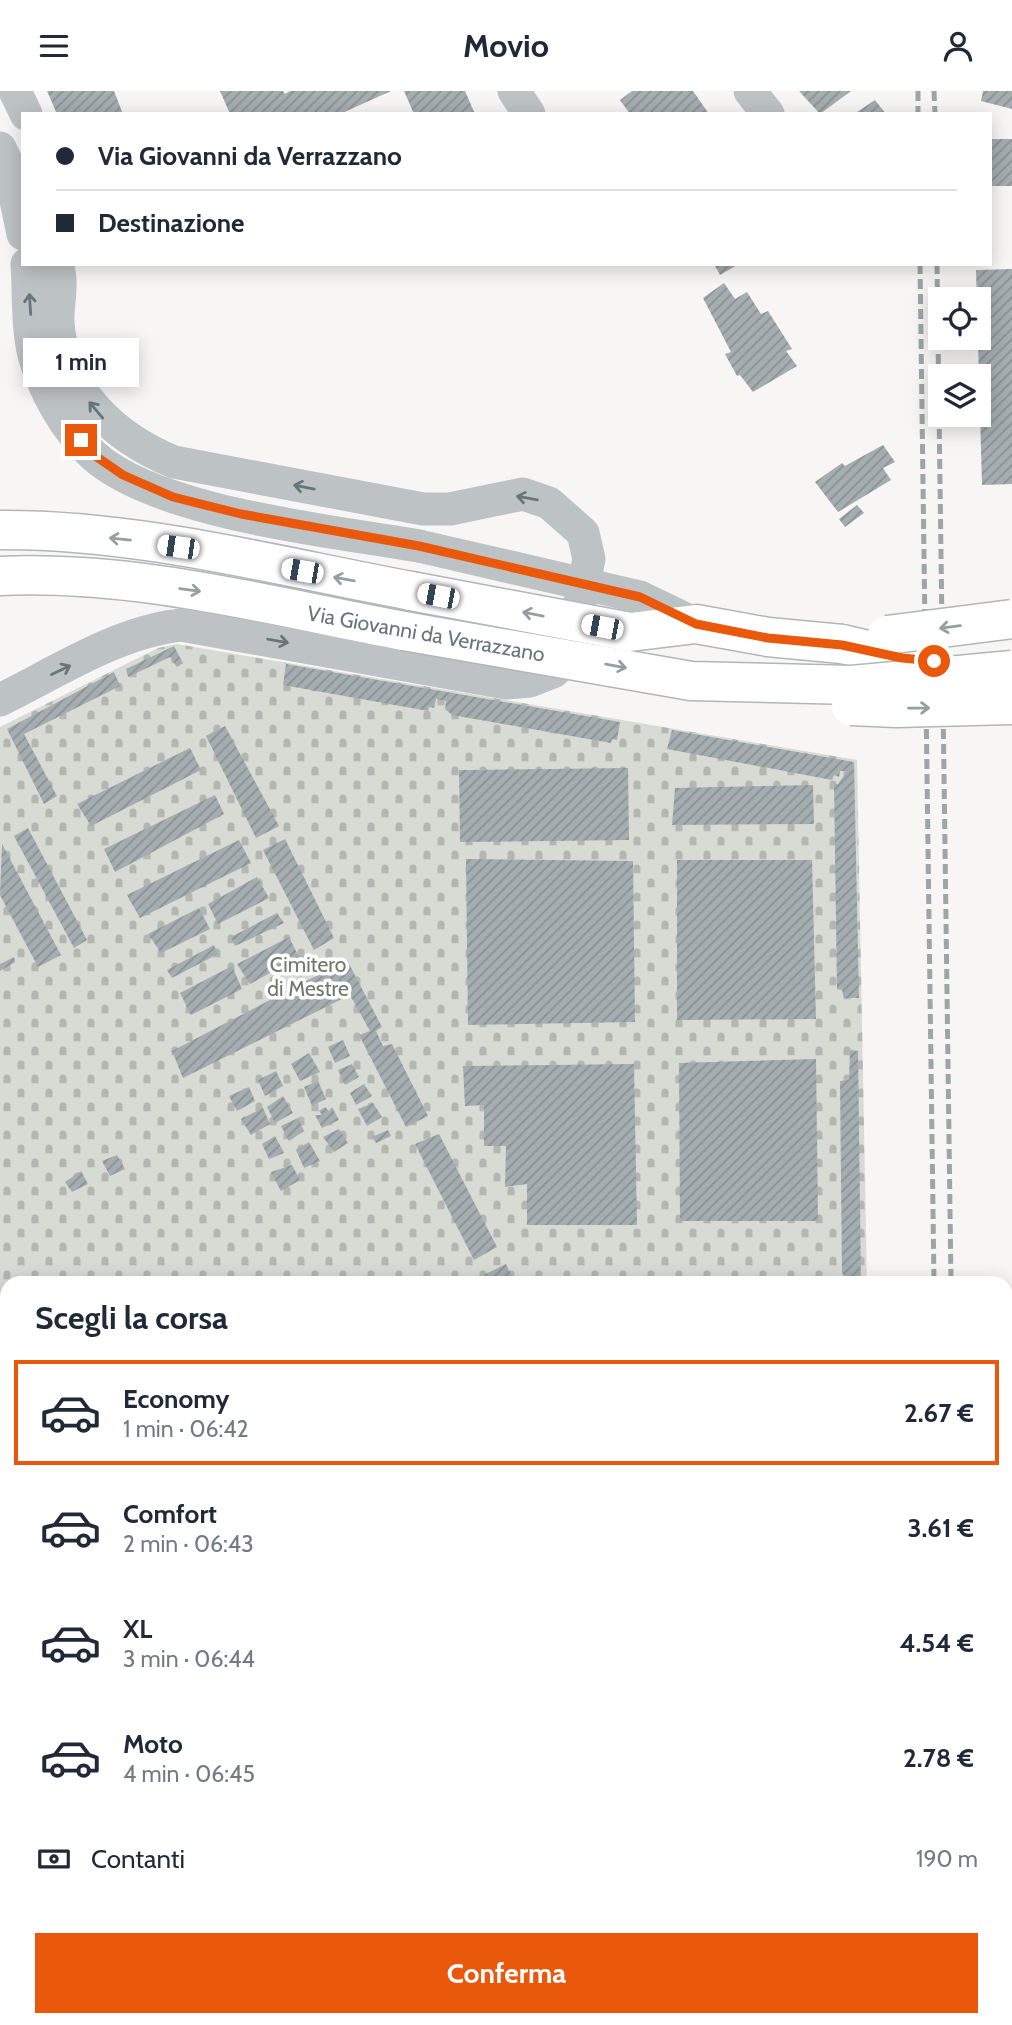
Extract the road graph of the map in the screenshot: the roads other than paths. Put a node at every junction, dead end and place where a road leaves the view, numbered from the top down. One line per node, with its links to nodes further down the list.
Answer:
1 (15, 91): 4 (street)
2 (514, 91): 5 (street)
3 (750, 91): 6 (street)
4 (25, 112)
5 (528, 112)
6 (766, 112)
7 (10, 169): 8 (street)
8 (21, 224)
9 (27, 266): 14 (street, one-way to 9, bridge)
10 (68, 272): 19 (street, one-way to 10)
11 (0, 530): 14 (main road, Via Giovanni da Verrazzano, one-way to 11, bridge)
12 (0, 576): 18 (main road, Via Giovanni da Verrazzano, one-way to 18, bridge)
13 (1012, 619): 15 (main road, one-way to 15, bridge)
14 (696, 624): 15 (main road, Via Giovanni da Verrazzano, bridge)
15 (842, 645): 16 (main road, Via Giovanni da Verrazzano)
16 (1012, 651)
17 (1012, 670): 18 (main road, Via Giovanni da Verrazzano, bridge)
18 (691, 681): 20 (main road, one-way to 20, bridge)
19 (0, 700)
20 (1012, 705)

